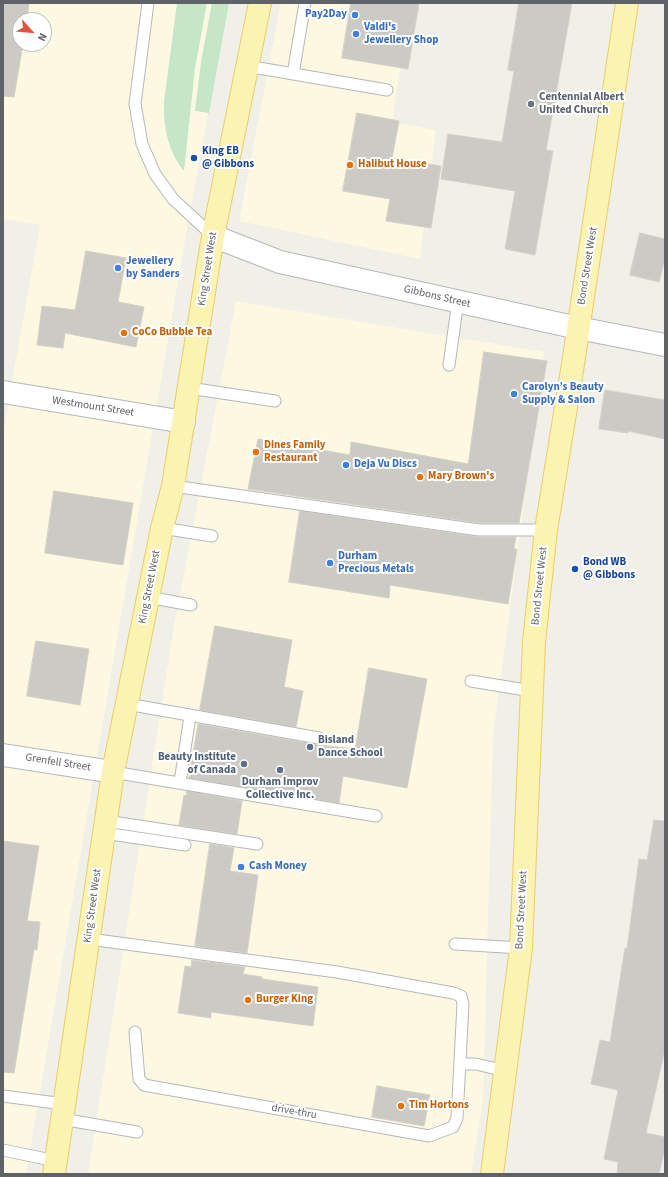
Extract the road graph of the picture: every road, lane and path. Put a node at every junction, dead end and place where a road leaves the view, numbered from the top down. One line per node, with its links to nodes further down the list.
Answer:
1 (148, 3): 8 (lane)
2 (260, 3): 5 (main road, King Street West)
3 (305, 3): 6 (lane)
4 (628, 3): 10 (main road, Bond Street West)
5 (247, 66): 6 (lane); 8 (main road, King Street West)
6 (293, 74): 7 (lane)
7 (387, 90)
8 (212, 236): 9 (street, Gibbons Street); 13 (main road, King Street West)
9 (458, 301): 10 (street, Gibbons Street); 12 (lane)
10 (578, 328): 11 (street, Gibbons Street); 19 (main road, Bond Street West)
11 (665, 345)
12 (449, 365)
13 (189, 388): 15 (lane); 16 (main road, King Street West)
14 (3, 392): 16 (street, Westmount Street)
15 (275, 401)
16 (184, 422): 17 (main road, King Street West)
17 (173, 486): 18 (main road, King Street West); 19 (lane)
18 (162, 528): 20 (lane); 21 (main road, King Street West)
19 (546, 530): 24 (main road, Bond Street West)
20 (212, 536)
21 (148, 597): 22 (lane); 25 (main road, King Street West)
22 (191, 605)
23 (471, 681): 24 (lane)
24 (532, 691): 37 (main road, Bond Street West)
25 (127, 704): 26 (lane); 29 (main road, King Street West)
26 (190, 716): 27 (lane); 30 (lane)
27 (319, 738)
28 (3, 755): 29 (street, Grenfell Street)
29 (113, 772): 30 (lane); 32 (main road, King Street West)
30 (180, 782): 31 (lane)
31 (376, 816)
32 (105, 827): 33 (lane); 34 (lane); 35 (main road, King Street West)
33 (257, 844)
34 (185, 845)
35 (89, 938): 39 (lane); 42 (main road, King Street West)
36 (455, 944): 37 (lane)
37 (521, 948): 40 (main road, Bond Street West)
38 (135, 1032): 39 (lane, drive-thru)
39 (460, 1064): 40 (lane)
40 (506, 1071): 46 (main road, Bond Street West)
41 (3, 1096): 42 (lane)
42 (63, 1112): 43 (lane); 45 (main road, King Street West)
43 (137, 1132)
44 (3, 1150): 45 (lane)
45 (55, 1167)
46 (492, 1174)

